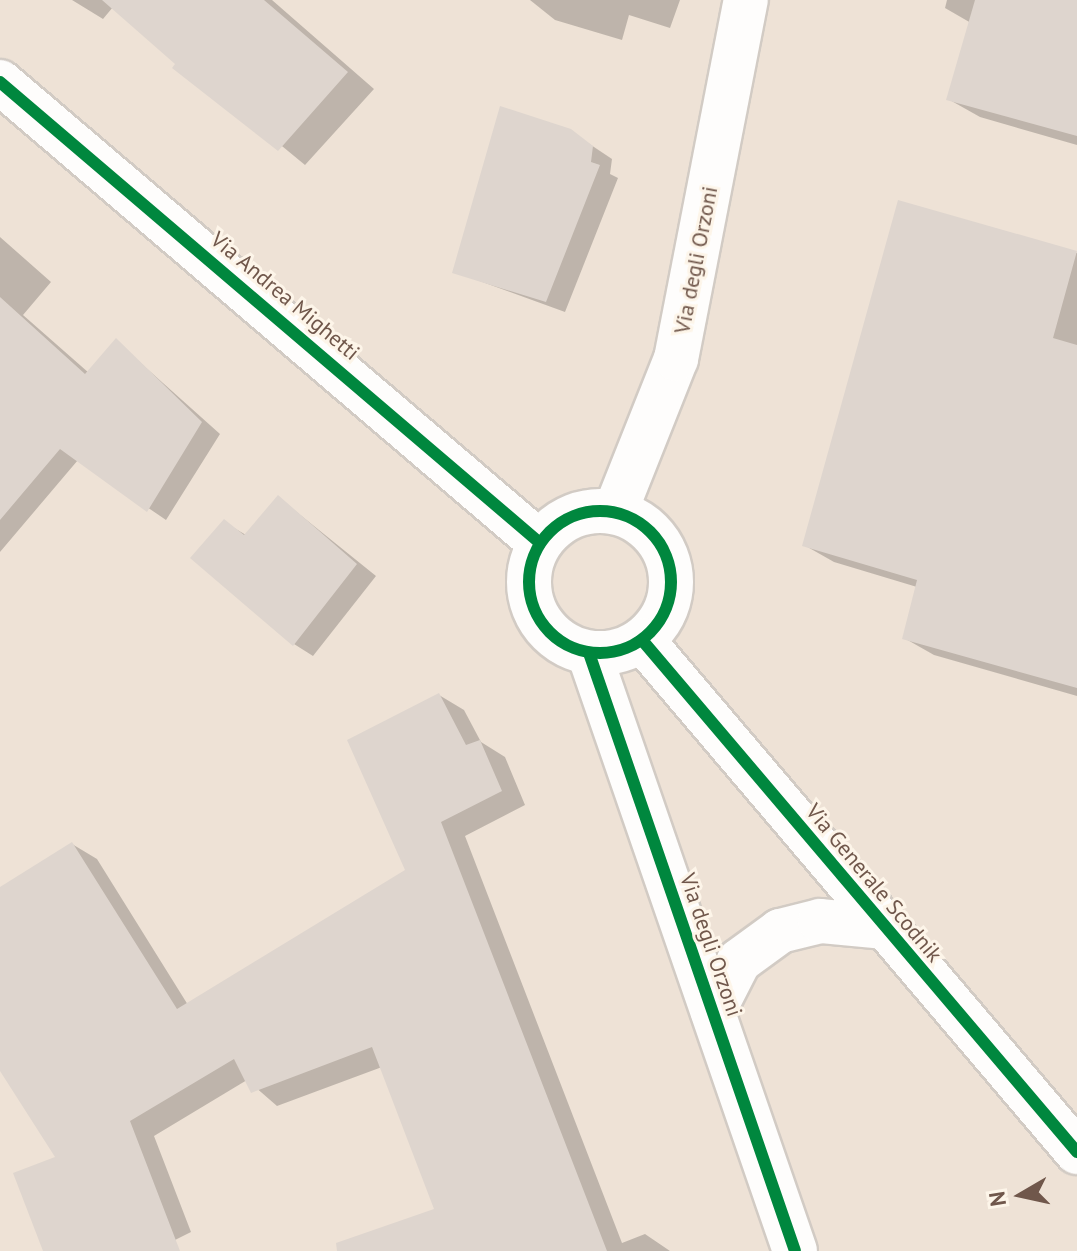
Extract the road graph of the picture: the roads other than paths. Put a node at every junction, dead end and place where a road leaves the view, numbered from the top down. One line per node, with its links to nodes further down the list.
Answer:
1 (746, 0): 3 (main road, Via degli Orzoni)
2 (0, 82): 4 (main road, Via Andrea Mighetti)
3 (615, 512): 4 (main road); 5 (main road)
4 (540, 543): 6 (main road)
5 (642, 640): 6 (main road); 7 (main road, Via Generale Scodnik)
6 (589, 653): 8 (main road, Via degli Orzoni)
7 (885, 927): 8 (main road, Via degli Orzoni); 9 (main road, Via Generale Scodnik)
8 (713, 1012): 10 (main road, Via degli Orzoni)
9 (1077, 1152)
10 (795, 1251)

